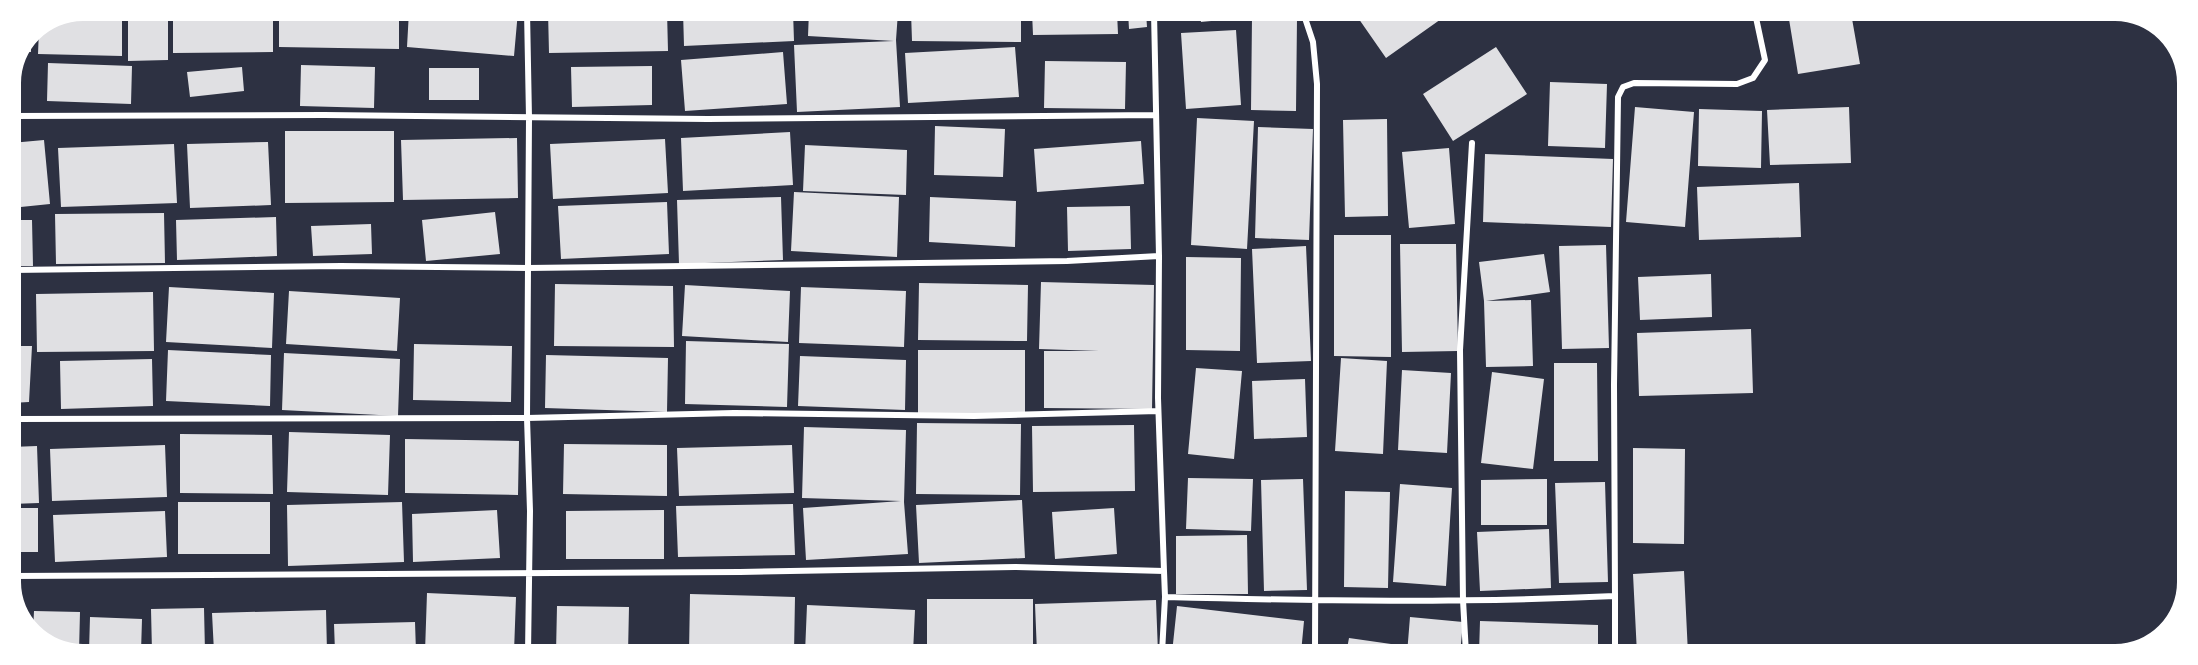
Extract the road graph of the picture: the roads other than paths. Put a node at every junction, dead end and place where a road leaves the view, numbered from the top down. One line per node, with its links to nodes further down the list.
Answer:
1 (527, 21): 7 (street)
2 (1154, 21): 6 (street)
3 (1306, 21): 21 (street)
4 (1757, 21): 18 (street)
5 (21, 116): 7 (street)
6 (1156, 116): 7 (street); 9 (street)
7 (529, 118): 10 (street)
8 (1472, 143): 20 (street)
9 (1159, 256): 10 (street); 12 (street)
10 (528, 268): 11 (street); 13 (street)
11 (21, 270)
12 (1158, 411): 13 (street); 15 (street)
13 (527, 418): 14 (street); 16 (street)
14 (21, 419)
15 (1164, 571): 16 (street); 19 (street)
16 (528, 573): 17 (street); 22 (street)
17 (21, 576)
18 (1614, 596): 20 (street); 26 (street)
19 (1165, 597): 21 (street); 23 (street)
20 (1463, 600): 21 (street); 25 (street)
21 (1313, 601): 24 (street)
22 (528, 644)
23 (1162, 644)
24 (1314, 644)
25 (1465, 644)
26 (1615, 644)

